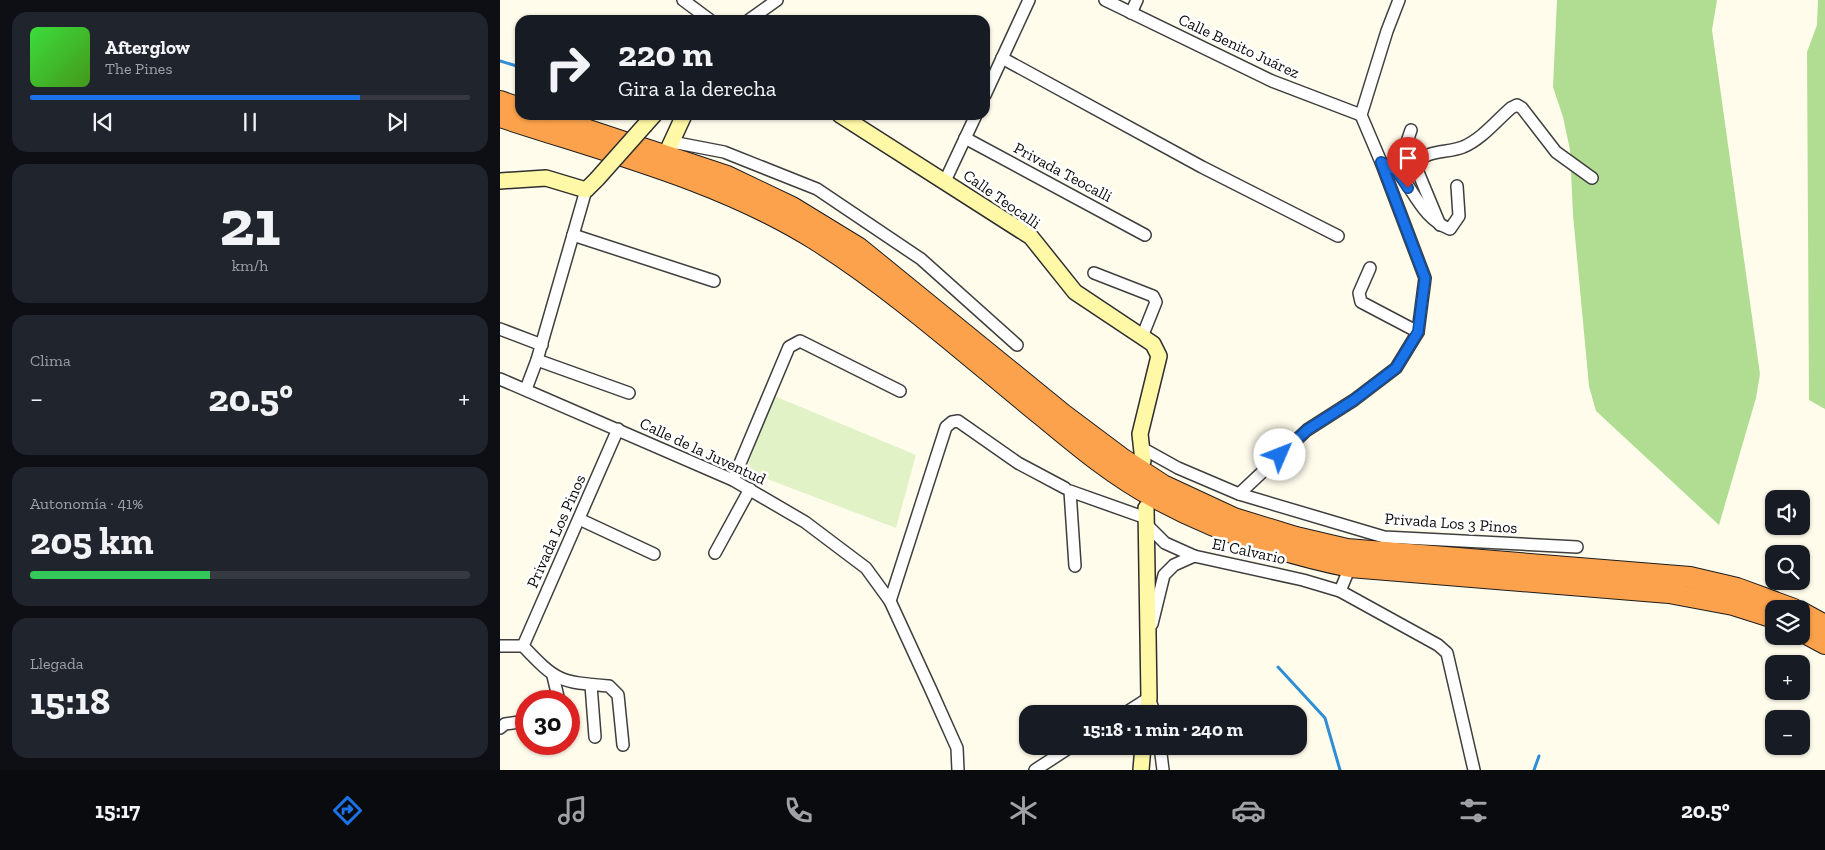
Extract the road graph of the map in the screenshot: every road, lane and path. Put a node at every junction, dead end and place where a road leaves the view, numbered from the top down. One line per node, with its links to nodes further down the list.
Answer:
1 (682, 0): 8 (street)
2 (777, 0): 9 (street)
3 (1029, 0): 10 (street)
4 (1105, 0): 7 (street, Calle Benito Juárez)
5 (1137, 0): 7 (street)
6 (1398, 0): 14 (street)
7 (1131, 13): 14 (street, Calle Benito Juárez)
8 (703, 15)
9 (756, 15)
10 (1002, 58): 11 (street); 34 (street)
11 (990, 84)
12 (500, 101): 13 (highway)
13 (515, 106)
14 (1361, 115): 24 (street)
15 (500, 117): 61 (highway)
16 (562, 120): 23 (highway)
17 (649, 120): 29 (street, bridge)
18 (682, 120): 23 (street)
19 (848, 120): 28 (street, Calle Teocalli)
20 (974, 120): 22 (street)
21 (1411, 130): 25 (street)
22 (965, 138): 28 (street); 33 (street, Privada Teocalli)
23 (669, 148): 42 (street); 63 (highway)
24 (1381, 162): 25 (street); 39 (street)
25 (1397, 171): 31 (street)
26 (1592, 178): 31 (street)
27 (500, 180): 29 (street)
28 (945, 180): 40 (street, Calle Teocalli)
29 (591, 185): 32 (street)
30 (1457, 186): 31 (street)
31 (1440, 225)
32 (573, 235): 37 (street); 41 (street)
33 (1145, 235)
34 (1338, 236)
35 (1370, 268): 39 (street)
36 (1094, 272): 40 (street)
37 (714, 281)
38 (500, 329): 41 (street)
39 (1418, 332): 53 (street)
40 (1142, 337): 49 (street, Calle Teocalli)
41 (542, 345): 43 (street)
42 (1017, 345)
43 (537, 360): 45 (street); 47 (street)
44 (500, 379): 45 (street, Calle de la Juventud)
45 (526, 389): 48 (street, Calle de la Juventud)
46 (900, 391): 50 (street)
47 (629, 393)
48 (618, 429): 50 (street, Calle de la Juventud); 55 (street, Privada Los Pinos)
49 (1142, 455): 53 (street, Privada Los 3 Pinos)
50 (733, 480): 52 (street, Calle de la Juventud)
51 (1065, 488): 64 (street)
52 (750, 489): 57 (street); 64 (street, Calle de la Juventud)
53 (1239, 494): 56 (street, Privada Los 3 Pinos)
54 (1146, 517): 59 (street); 60 (street); 69 (street)
55 (579, 519): 58 (street); 72 (street, Privada Los Pinos)
56 (1577, 546)
57 (715, 553)
58 (654, 554)
59 (1194, 556): 62 (street, El Calvario); 69 (street, El Calvario)
60 (1075, 566)
61 (1350, 566): 62 (street); 65 (highway)
62 (1340, 591): 91 (street, El Calvario)
63 (1770, 600)
64 (890, 601): 87 (street, Calle de la Juventud)
65 (1765, 615)
66 (1810, 617): 67 (highway)
67 (1825, 625)
68 (1810, 636): 70 (highway)
69 (1147, 641): 76 (street)
70 (1825, 644)
71 (500, 646): 72 (street)
72 (524, 646): 73 (street)
73 (552, 676): 74 (street); 75 (street)
74 (591, 685): 82 (street); 83 (street)
75 (556, 690)
76 (1148, 698): 77 (street); 78 (street); 79 (street)
77 (1138, 705)
78 (1148, 705)
79 (1151, 705)
80 (515, 723): 81 (street)
81 (500, 728)
82 (596, 737)
83 (623, 745)
84 (1058, 755): 88 (street)
85 (1142, 755): 89 (street)
86 (1161, 755): 90 (street)
87 (958, 770)
88 (1035, 770)
89 (1141, 770)
90 (1163, 770)
91 (1474, 770)

